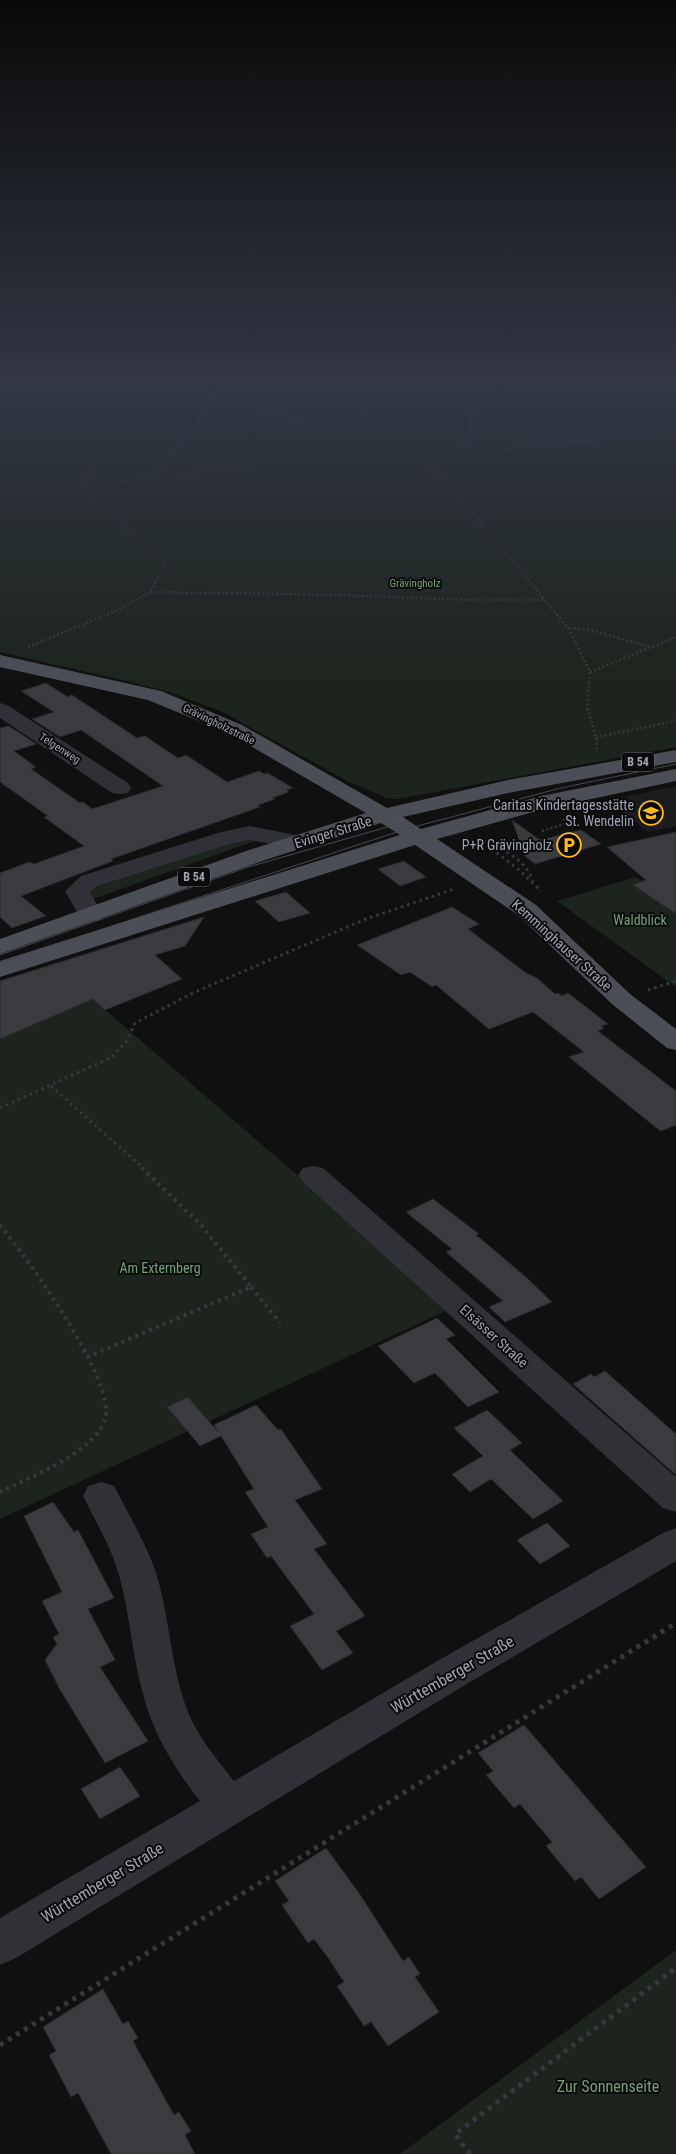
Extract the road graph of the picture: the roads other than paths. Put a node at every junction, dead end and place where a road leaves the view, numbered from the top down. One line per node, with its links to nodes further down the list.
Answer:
1 (1, 662): 6 (main road, Grävingholzstraße)
2 (0, 709): 5 (street, Telgenweg)
3 (676, 756): 6 (main road, Evinger Straße / B 54)
4 (676, 776): 7 (main road, Evinger Straße / B 54)
5 (120, 788)
6 (384, 816): 7 (main road, Grävingholzstraße); 8 (main road, Evinger Straße / B 54)
7 (418, 837): 11 (main road, Evinger Straße / B 54); 12 (main road, Kemminghauser Straße)
8 (297, 842): 9 (main road, Evinger Straße / B 54); 9 (street)
9 (91, 916): 10 (main road, Evinger Straße / B 54)
10 (0, 947)
11 (0, 969)
12 (676, 1042)
13 (313, 1175): 15 (street, Elsässer Straße)
14 (102, 1496): 17 (street)
15 (676, 1498)
16 (676, 1543): 17 (street, Württemberger Straße)
17 (229, 1806): 18 (street, Württemberger Straße)
18 (0, 1943)

